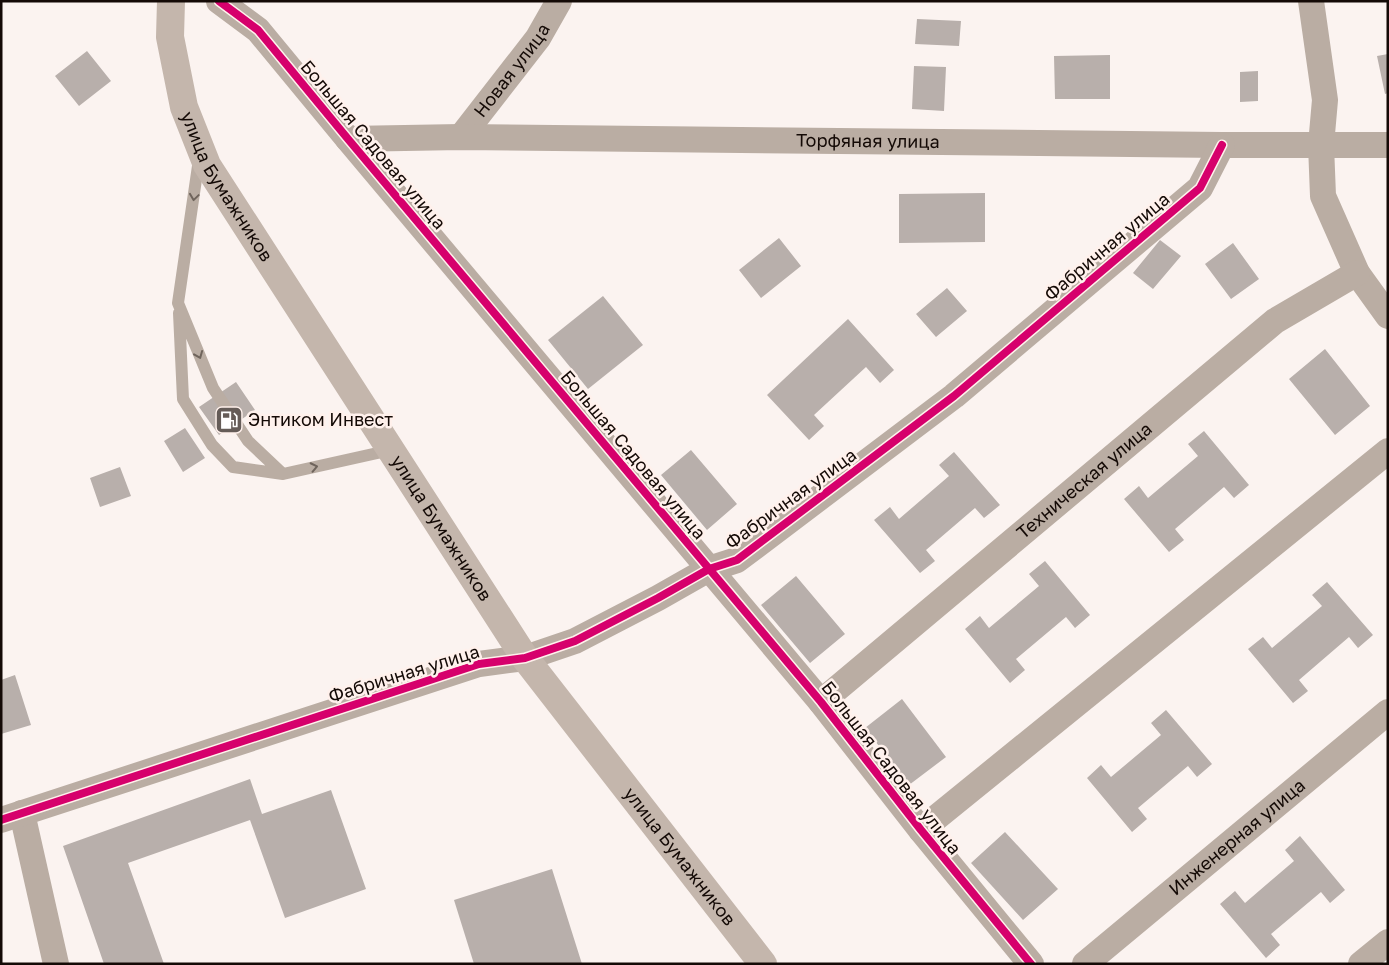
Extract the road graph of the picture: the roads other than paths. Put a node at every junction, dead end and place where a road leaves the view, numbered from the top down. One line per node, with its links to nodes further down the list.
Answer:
1 (171, 1): 10 (main road, улица Бумажников)
2 (219, 1): 6 (street, Большая Садовая улица)
3 (560, 1): 5 (street, Новая улица)
4 (1311, 1): 8 (street)
5 (461, 137): 6 (street, Торфяная улица); 7 (street, Торфяная улица)
6 (348, 139): 17 (street, Большая Садовая улица)
7 (1222, 145): 8 (street, Торфяная улица); 17 (street, Фабричная улица)
8 (1321, 145): 9 (street, Торфяная улица); 11 (street)
9 (1388, 145)
10 (201, 149): 12 (lane, one-way to 12); 14 (main road, улица Бумажников)
11 (1357, 273): 13 (street); 19 (street, Техническая улица)
12 (178, 303): 16 (lane, one-way to 16); 16 (lane)
13 (1388, 316)
14 (391, 450): 16 (lane, one-way to 14); 18 (main road, улица Бумажников)
15 (1388, 451): 22 (street)
16 (283, 474)
17 (709, 569): 18 (street, Фабричная улица); 19 (street, Большая Садовая улица)
18 (525, 658): 21 (street, Фабричная улица); 25 (main road, улица Бумажников)
19 (821, 702): 22 (street, Большая Садовая улица)
20 (1388, 712): 27 (street, Инженерная улица)
21 (12, 816): 24 (street)
22 (921, 830): 26 (street, Большая Садовая улица)
23 (1388, 942): 28 (street)
24 (56, 964)
25 (763, 964)
26 (1031, 964)
27 (1085, 964)
28 (1361, 964)

